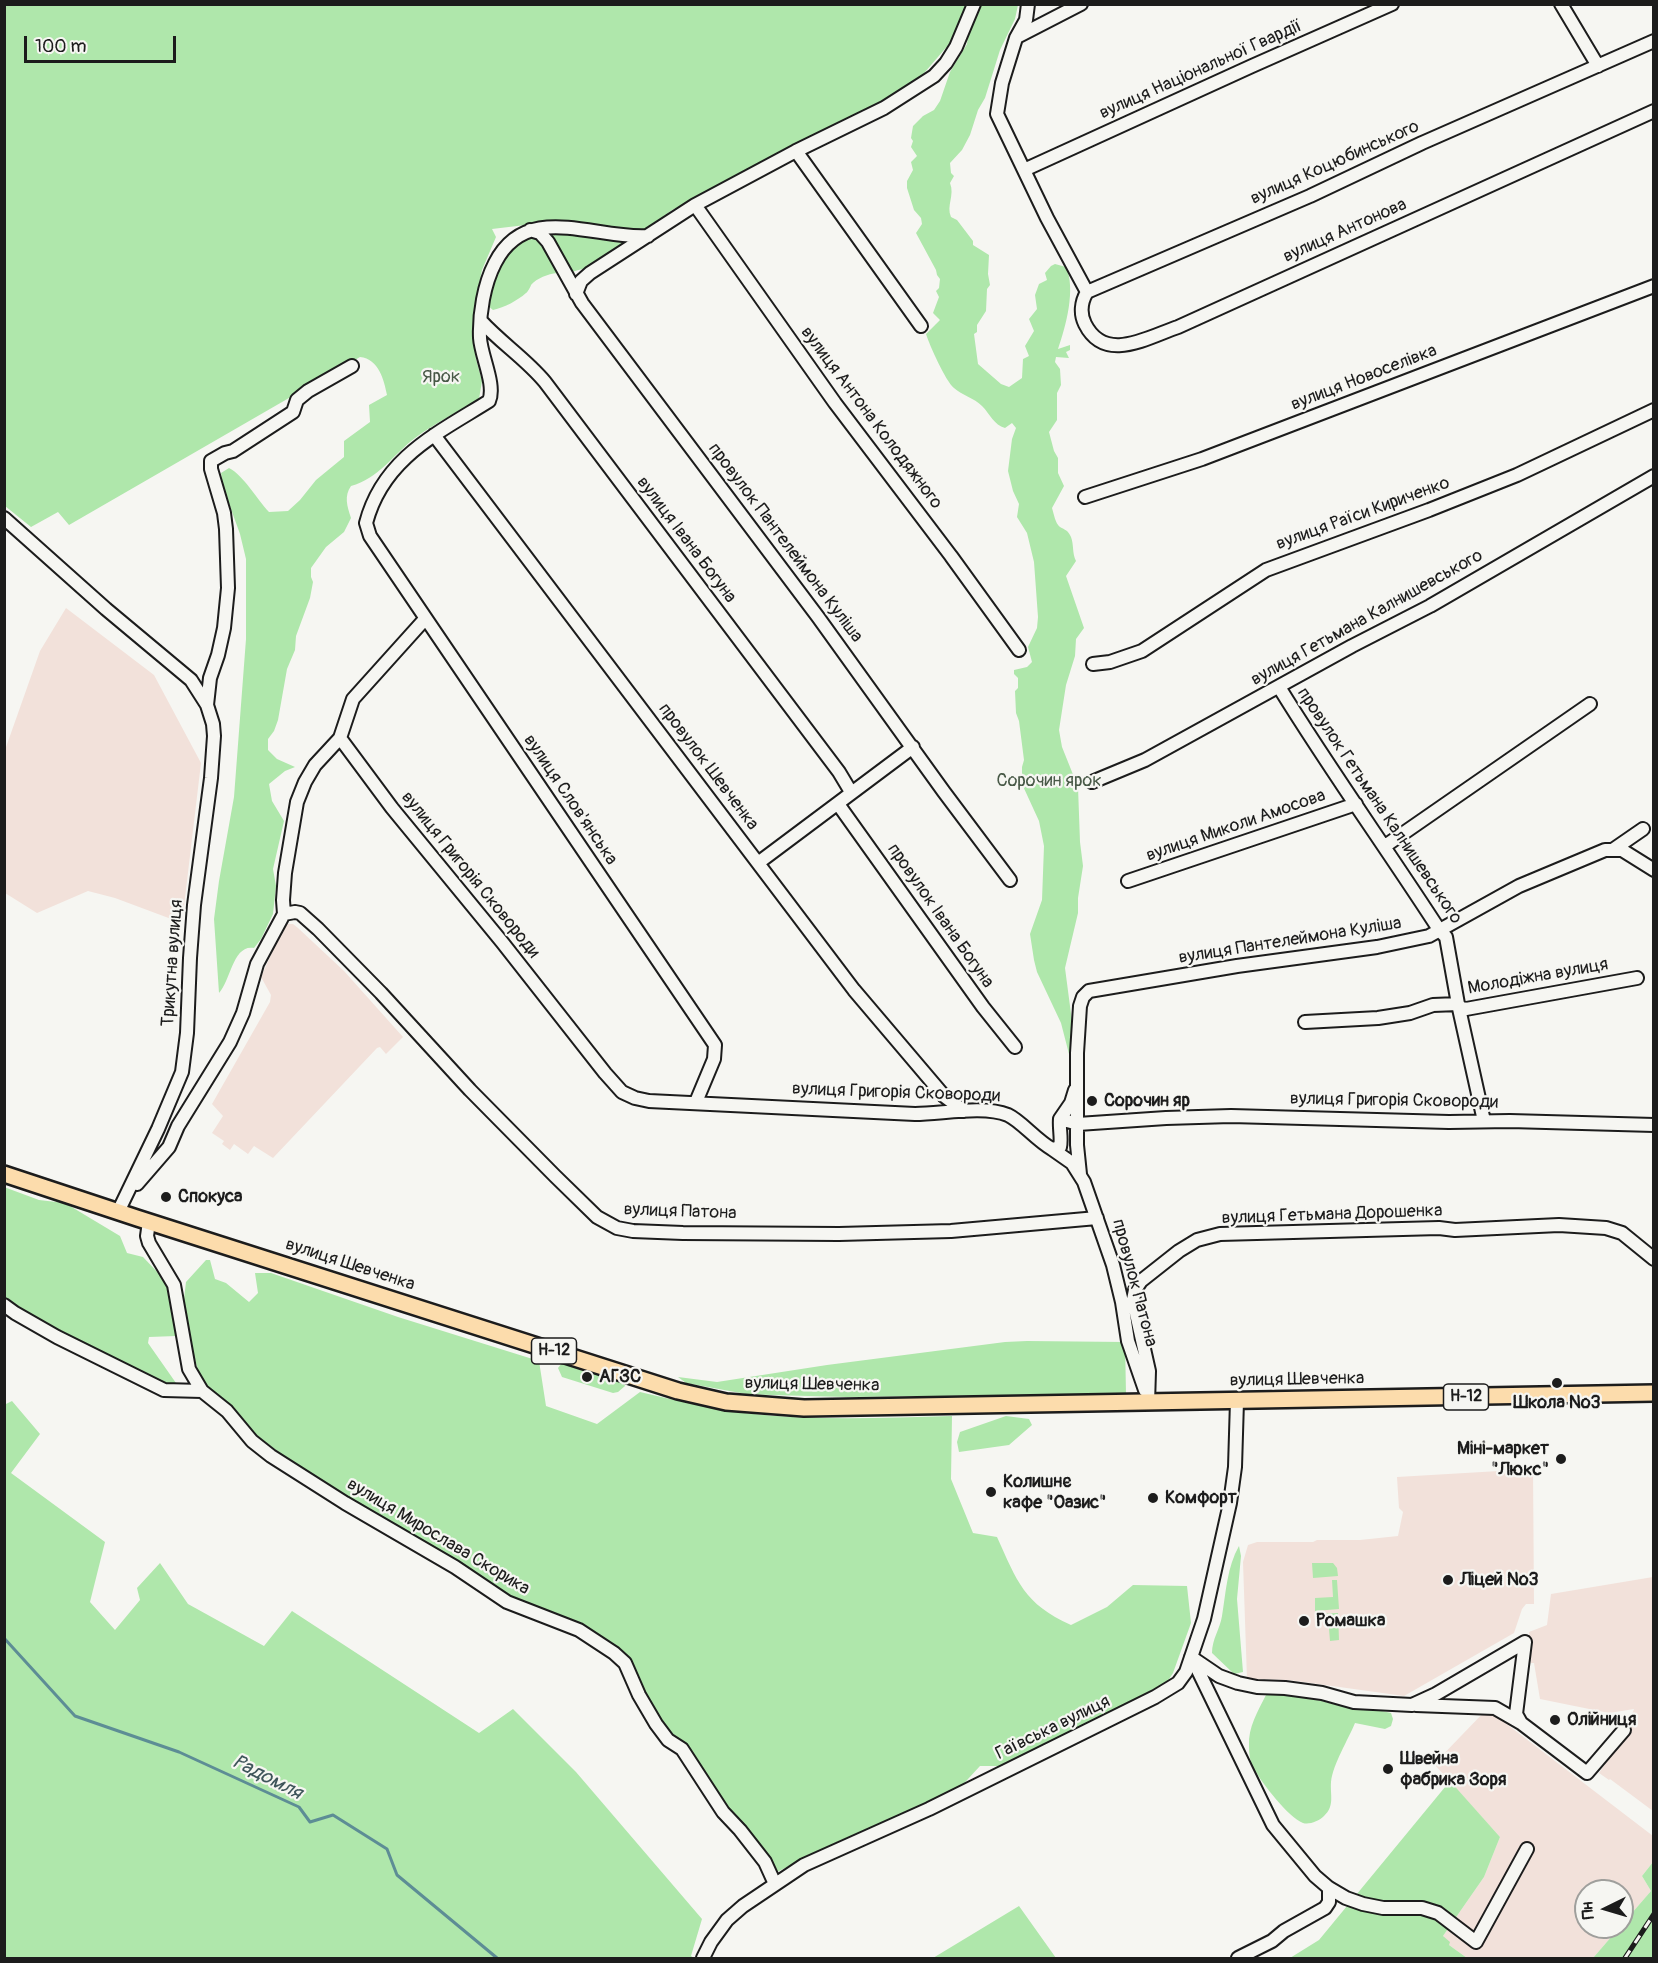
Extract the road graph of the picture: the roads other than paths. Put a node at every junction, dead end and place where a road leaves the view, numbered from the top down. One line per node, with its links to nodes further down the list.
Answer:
1 (974, 4): 10 (street)
2 (1028, 4): 6 (street)
3 (1081, 4): 6 (street)
4 (1392, 4): 11 (street, вулиця Національної Гвардії)
5 (1561, 4): 8 (street)
6 (1016, 38): 11 (street)
7 (1653, 40): 8 (street, вулиця Коцюбинського)
8 (1598, 66): 16 (street, вулиця Коцюбинського)
9 (1653, 111): 16 (street, вулиця Антонова)
10 (796, 151): 12 (street); 19 (street)
11 (1024, 170): 16 (street)
12 (695, 206): 14 (street); 27 (street, вулиця Антона Колодяжного)
13 (530, 230): 14 (street); 17 (street, провулок Пантелеймона Куліша); 18 (street)
14 (648, 236): 17 (street)
15 (1653, 286): 24 (street, вулиця Новоселівка)
16 (1087, 292)
17 (576, 294): 33 (street, провулок Пантелеймона Куліша)
18 (481, 321): 22 (street); 35 (street, вулиця Івана Богуна)
19 (921, 326)
20 (352, 366): 31 (street, Трикутна вулиця)
21 (1653, 410): 28 (street, вулиця Раїси Кириченко)
22 (434, 435): 26 (street, вулиця Слов'янська); 41 (street, провулок Шевченка)
23 (1653, 476): 29 (street, вулиця Гетьмана Калнишевського)
24 (1085, 497)
25 (4, 518): 31 (street, Трикутна вулиця)
26 (424, 619): 32 (street); 52 (street, вулиця Слов'янська)
27 (1019, 650)
28 (1093, 664)
29 (1279, 687): 34 (street, вулиця Гетьмана Калнишевського); 37 (street, провулок Гетьмана Калнишевського)
30 (1590, 704): 39 (street)
31 (207, 705): 61 (street, Трикутна вулиця)
32 (340, 738): 45 (street); 52 (street, вулиця Григорія Сковороди)
33 (913, 747): 35 (street); 43 (street, провулок Пантелеймона Куліша)
34 (1092, 782)
35 (851, 792): 36 (street)
36 (838, 804): 41 (street); 50 (street, провулок Івана Богуна)
37 (1356, 804): 39 (street, провулок Гетьмана Калнишевського); 44 (street, вулиця Миколи Амосова)
38 (1642, 829): 40 (street, вулиця Пантелеймона Куліша)
39 (1385, 846): 46 (street, провулок Гетьмана Калнишевського)
40 (1614, 849): 42 (street); 46 (street, вулиця Пантелеймона Куліша)
41 (758, 863): 53 (street, провулок Шевченка)
42 (1653, 870)
43 (1010, 880)
44 (1128, 881)
45 (284, 914): 61 (street); 62 (street, вулиця Патона)
46 (1440, 931): 48 (street, провулок Гетьмана Калнишевського); 51 (street, вулиця Пантелеймона Куліша)
47 (1637, 978): 48 (street, Молодіжна вулиця)
48 (1458, 1004): 49 (street, Молодіжна вулиця); 55 (street, провулок Гетьмана Калнишевського)
49 (1305, 1022)
50 (1014, 1047)
51 (1077, 1071): 54 (street); 56 (street, вулиця Пантелеймона Куліша)
52 (696, 1102): 53 (street, вулиця Григорія Сковороди)
53 (964, 1110): 58 (street, вулиця Григорія Сковороди)
54 (1060, 1119): 56 (street, вулиця Григорія Сковороди); 58 (street)
55 (1484, 1121): 56 (street, вулиця Григорія Сковороди); 57 (street, вулиця Григорія Сковороди)
56 (1078, 1124): 60 (street, провулок Патона)
57 (1653, 1125)
58 (1052, 1149): 60 (street, провулок Патона)
59 (4, 1174): 61 (main road, вулиця Шевченка / Н-12)
60 (1080, 1174): 62 (street, провулок Патона)
61 (118, 1212): 63 (main road, вулиця Шевченка / Н-12)
62 (1097, 1218): 69 (street, провулок Патона)
63 (149, 1222): 66 (street, вулиця Мирослава Скорика); 69 (main road, вулиця Шевченка / Н-12)
64 (1653, 1259): 69 (street, вулиця Гетьмана Дорошенка)
65 (4, 1305): 66 (street)
66 (202, 1391): 75 (street, вулиця Мирослава Скорика)
67 (1653, 1394): 68 (main road, вулиця Шевченка / Н-12)
68 (1237, 1401): 69 (main road, вулиця Шевченка / Н-12); 70 (street, Гаївська вулиця)
69 (1135, 1403)
70 (1191, 1657): 71 (street); 75 (street, Гаївська вулиця); 76 (street)
71 (1412, 1705): 72 (street); 72 (street)
72 (1521, 1723): 73 (street)
73 (1624, 1730)
74 (1527, 1848): 76 (street)
75 (775, 1884): 77 (street, Гаївська вулиця)
76 (1329, 1888): 78 (street)
77 (703, 1959)
78 (1238, 1959)

